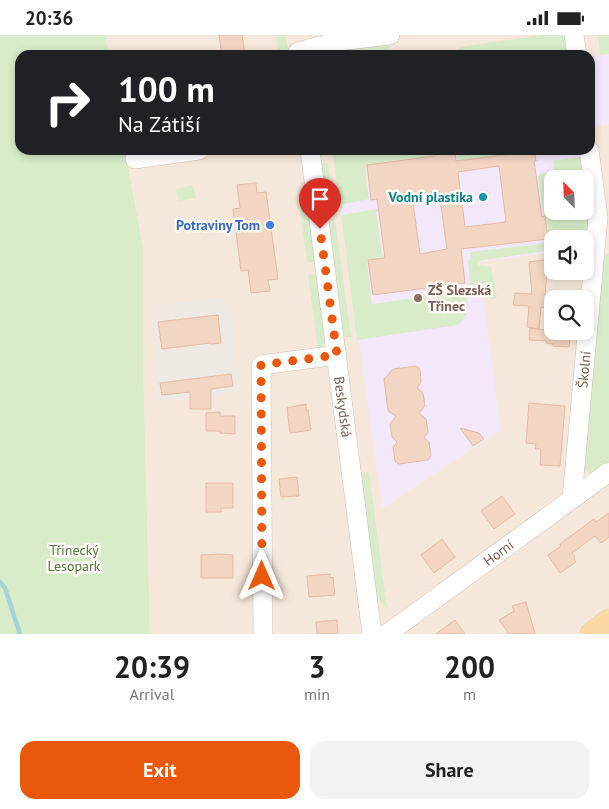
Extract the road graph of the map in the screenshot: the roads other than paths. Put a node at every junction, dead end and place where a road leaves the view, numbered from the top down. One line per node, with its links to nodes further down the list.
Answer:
1 (390, 35): 3 (street)
2 (574, 35): 4 (street)
3 (297, 47)
4 (576, 50)
5 (163, 155): 8 (street)
6 (311, 155): 9 (street, Beskydská)
7 (590, 155): 11 (street, Školní)
8 (135, 159)
9 (337, 355): 13 (street); 14 (street, Beskydská)
10 (609, 472): 11 (street, Horní)
11 (572, 499): 15 (street, Horní)
12 (609, 621): 16 (main road)
13 (263, 634)
14 (372, 634)
15 (388, 634)
16 (592, 634)

